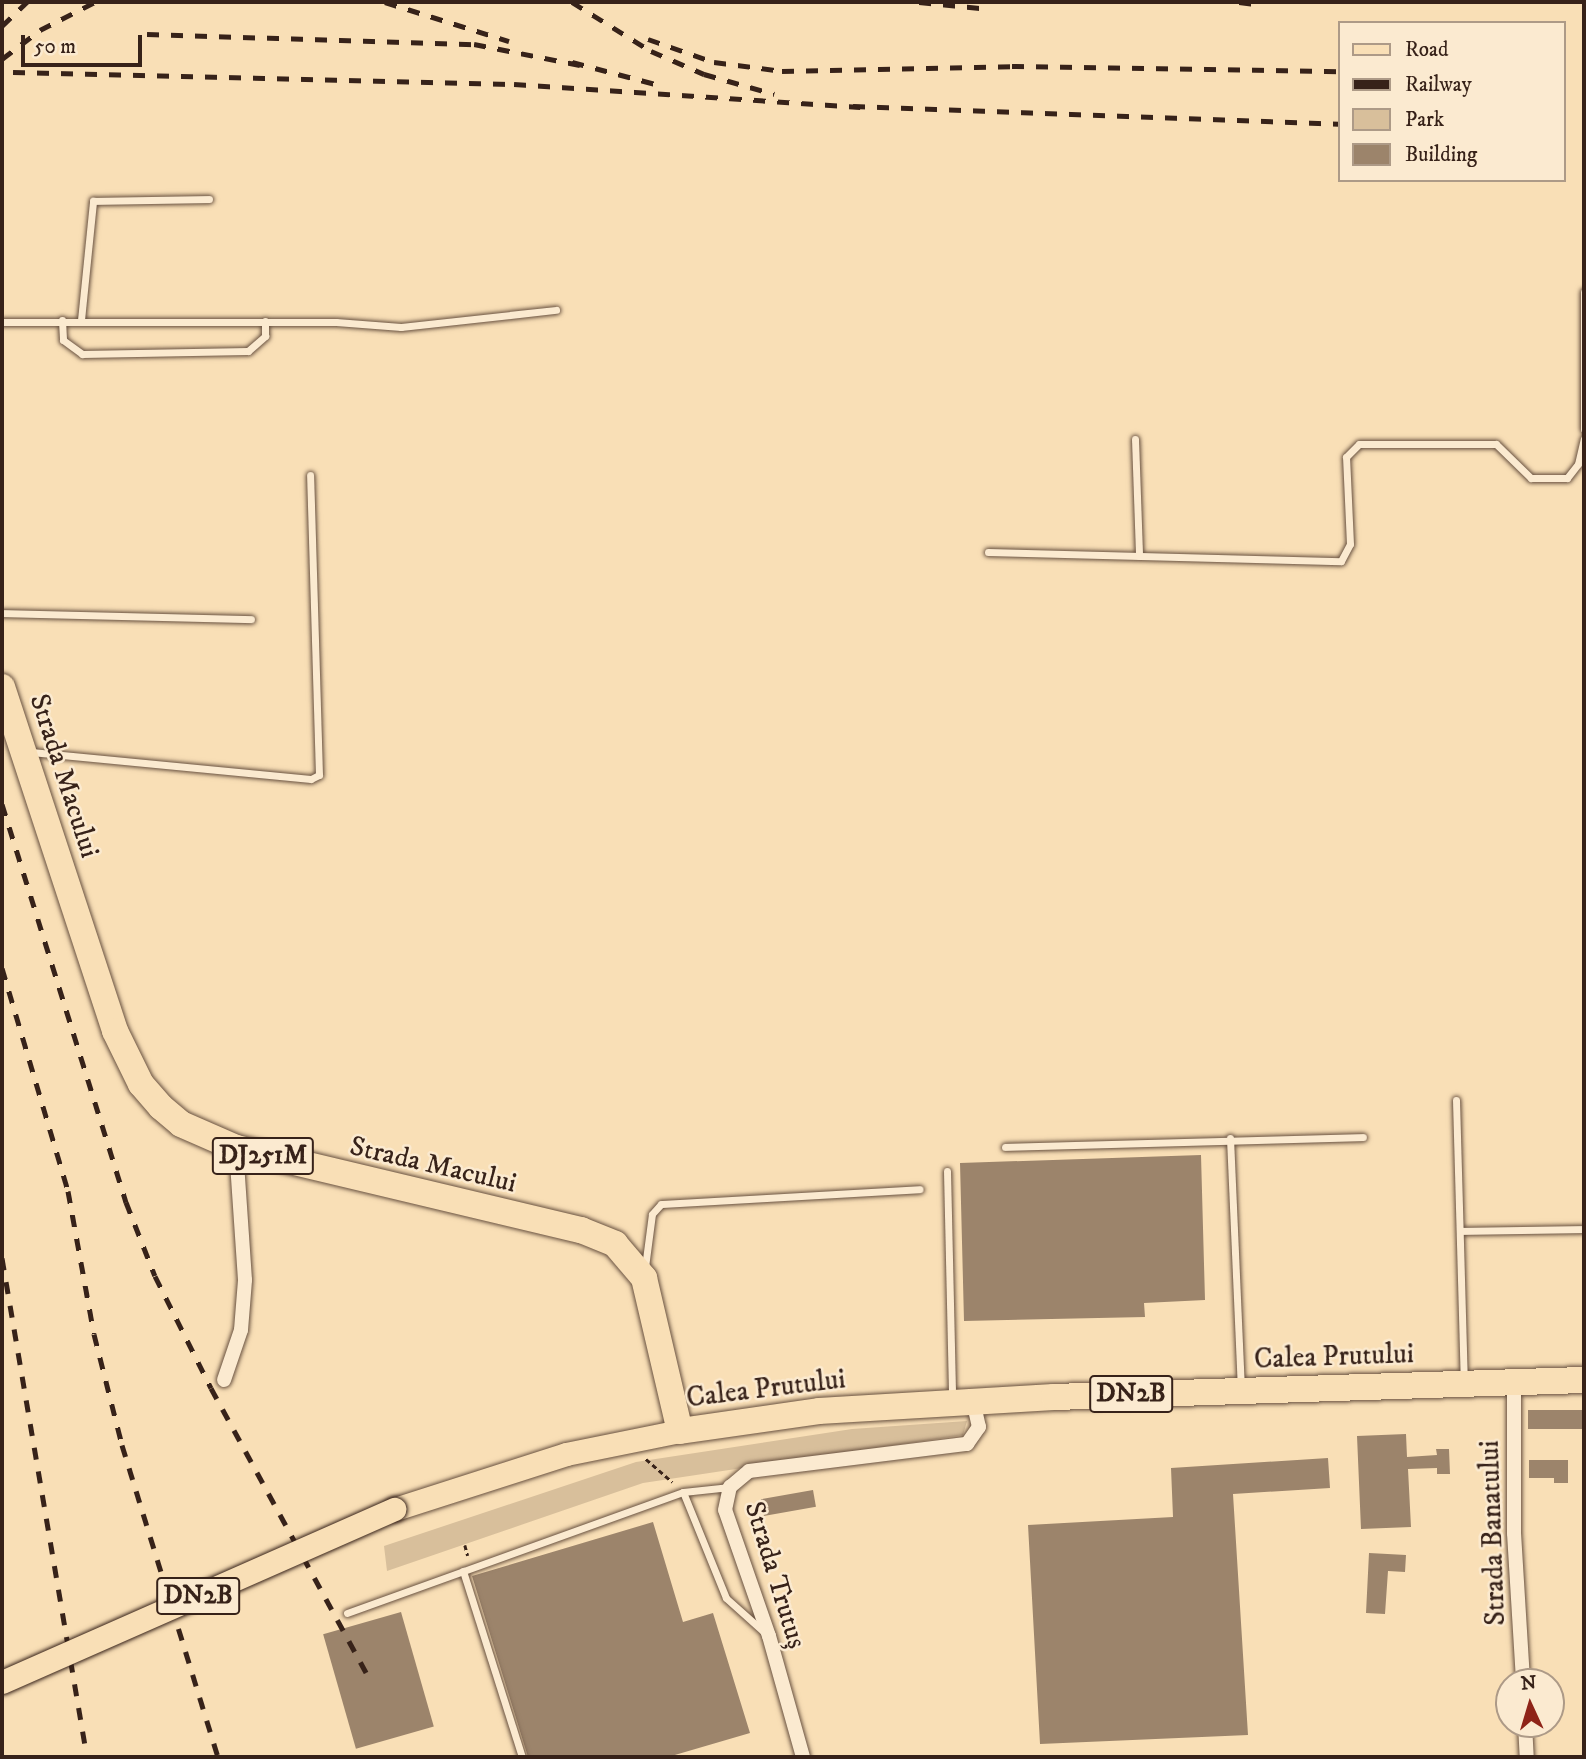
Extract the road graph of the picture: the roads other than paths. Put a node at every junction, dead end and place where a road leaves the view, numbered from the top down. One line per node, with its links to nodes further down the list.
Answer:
1 (209, 199): 5 (lane)
2 (1584, 292): 8 (lane)
3 (555, 310): 6 (lane)
4 (62, 320): 5 (lane); 6 (lane); 7 (lane)
5 (81, 320): 6 (lane)
6 (265, 321)
7 (2, 322)
8 (1584, 429)
9 (1135, 439): 13 (lane)
10 (1584, 439): 13 (lane)
11 (310, 475): 17 (lane)
12 (988, 552): 13 (lane)
13 (1139, 556)
14 (2, 613): 15 (lane)
15 (251, 619)
16 (2, 687): 17 (highway, Strada Macului / DJ251M)
17 (23, 752): 22 (highway, Strada Macului / DJ251M)
18 (1456, 1100): 26 (lane)
19 (1363, 1137): 20 (lane)
20 (1230, 1138): 21 (lane); 32 (lane)
21 (1005, 1147)
22 (236, 1148): 27 (highway, Strada Macului / DJ251M); 28 (street)
23 (947, 1171): 33 (lane)
24 (920, 1189): 27 (lane)
25 (1584, 1228): 26 (lane)
26 (1460, 1231): 31 (lane)
27 (644, 1278): 34 (highway, Strada Macului / DJ251M)
28 (224, 1380)
29 (1584, 1380): 30 (highway, Calea Prutului / DN2B)
30 (1514, 1383): 31 (highway, Calea Prutului / DN2B); 40 (street, Strada Banatului)
31 (1465, 1384): 32 (highway, Calea Prutului / DN2B)
32 (1241, 1391): 33 (highway, Calea Prutului / DN2B)
33 (962, 1402): 34 (highway, Calea Prutului / DN2B); 35 (street, Strada Trutuș)
34 (680, 1431): 41 (main road, Calea Prutului / DN2B, bridge)
35 (730, 1487): 36 (lane); 39 (street, Strada Trutuș)
36 (683, 1492): 37 (lane); 39 (lane)
37 (463, 1571): 38 (lane); 43 (lane)
38 (347, 1613)
39 (769, 1636): 44 (street, Strada Trutuș)
40 (1522, 1668)
41 (2, 1682)
42 (1526, 1738): 45 (street)
43 (522, 1757)
44 (803, 1757)
45 (1527, 1757)

